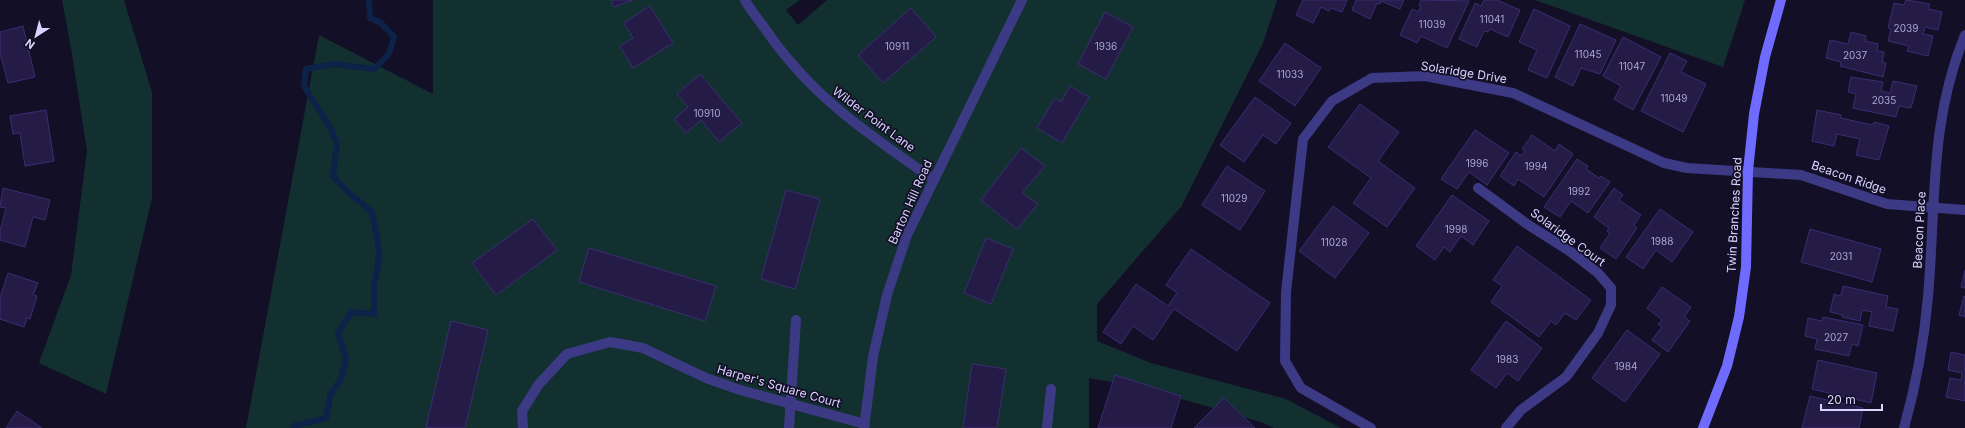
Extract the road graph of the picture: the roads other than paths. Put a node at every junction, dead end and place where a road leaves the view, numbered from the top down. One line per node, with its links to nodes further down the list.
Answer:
1 (745, 0): 6 (street, Wilder Point Lane)
2 (1022, 0): 6 (street, Barton Hill Road)
3 (1781, 0): 5 (main road, Twin Branches Road)
4 (1965, 35): 8 (street, Beacon Place)
5 (1748, 171): 8 (street, Beacon Ridge); 17 (street, Solaridge Drive); 19 (main road, Twin Branches Road)
6 (933, 179): 13 (street, Barton Hill Road)
7 (1478, 188): 18 (street, Solaridge Court)
8 (1933, 208): 9 (street, Beacon Ridge); 20 (street, Beacon Place)
9 (1965, 210)
10 (796, 320): 12 (street)
11 (1051, 389): 16 (street)
12 (792, 405): 13 (street, Harper's Square Court); 14 (street, Harper's Square Court); 15 (street)
13 (865, 426)
14 (523, 428)
15 (790, 428)
16 (1047, 428)
17 (1371, 428)
18 (1506, 428)
19 (1703, 428)
20 (1904, 428)

